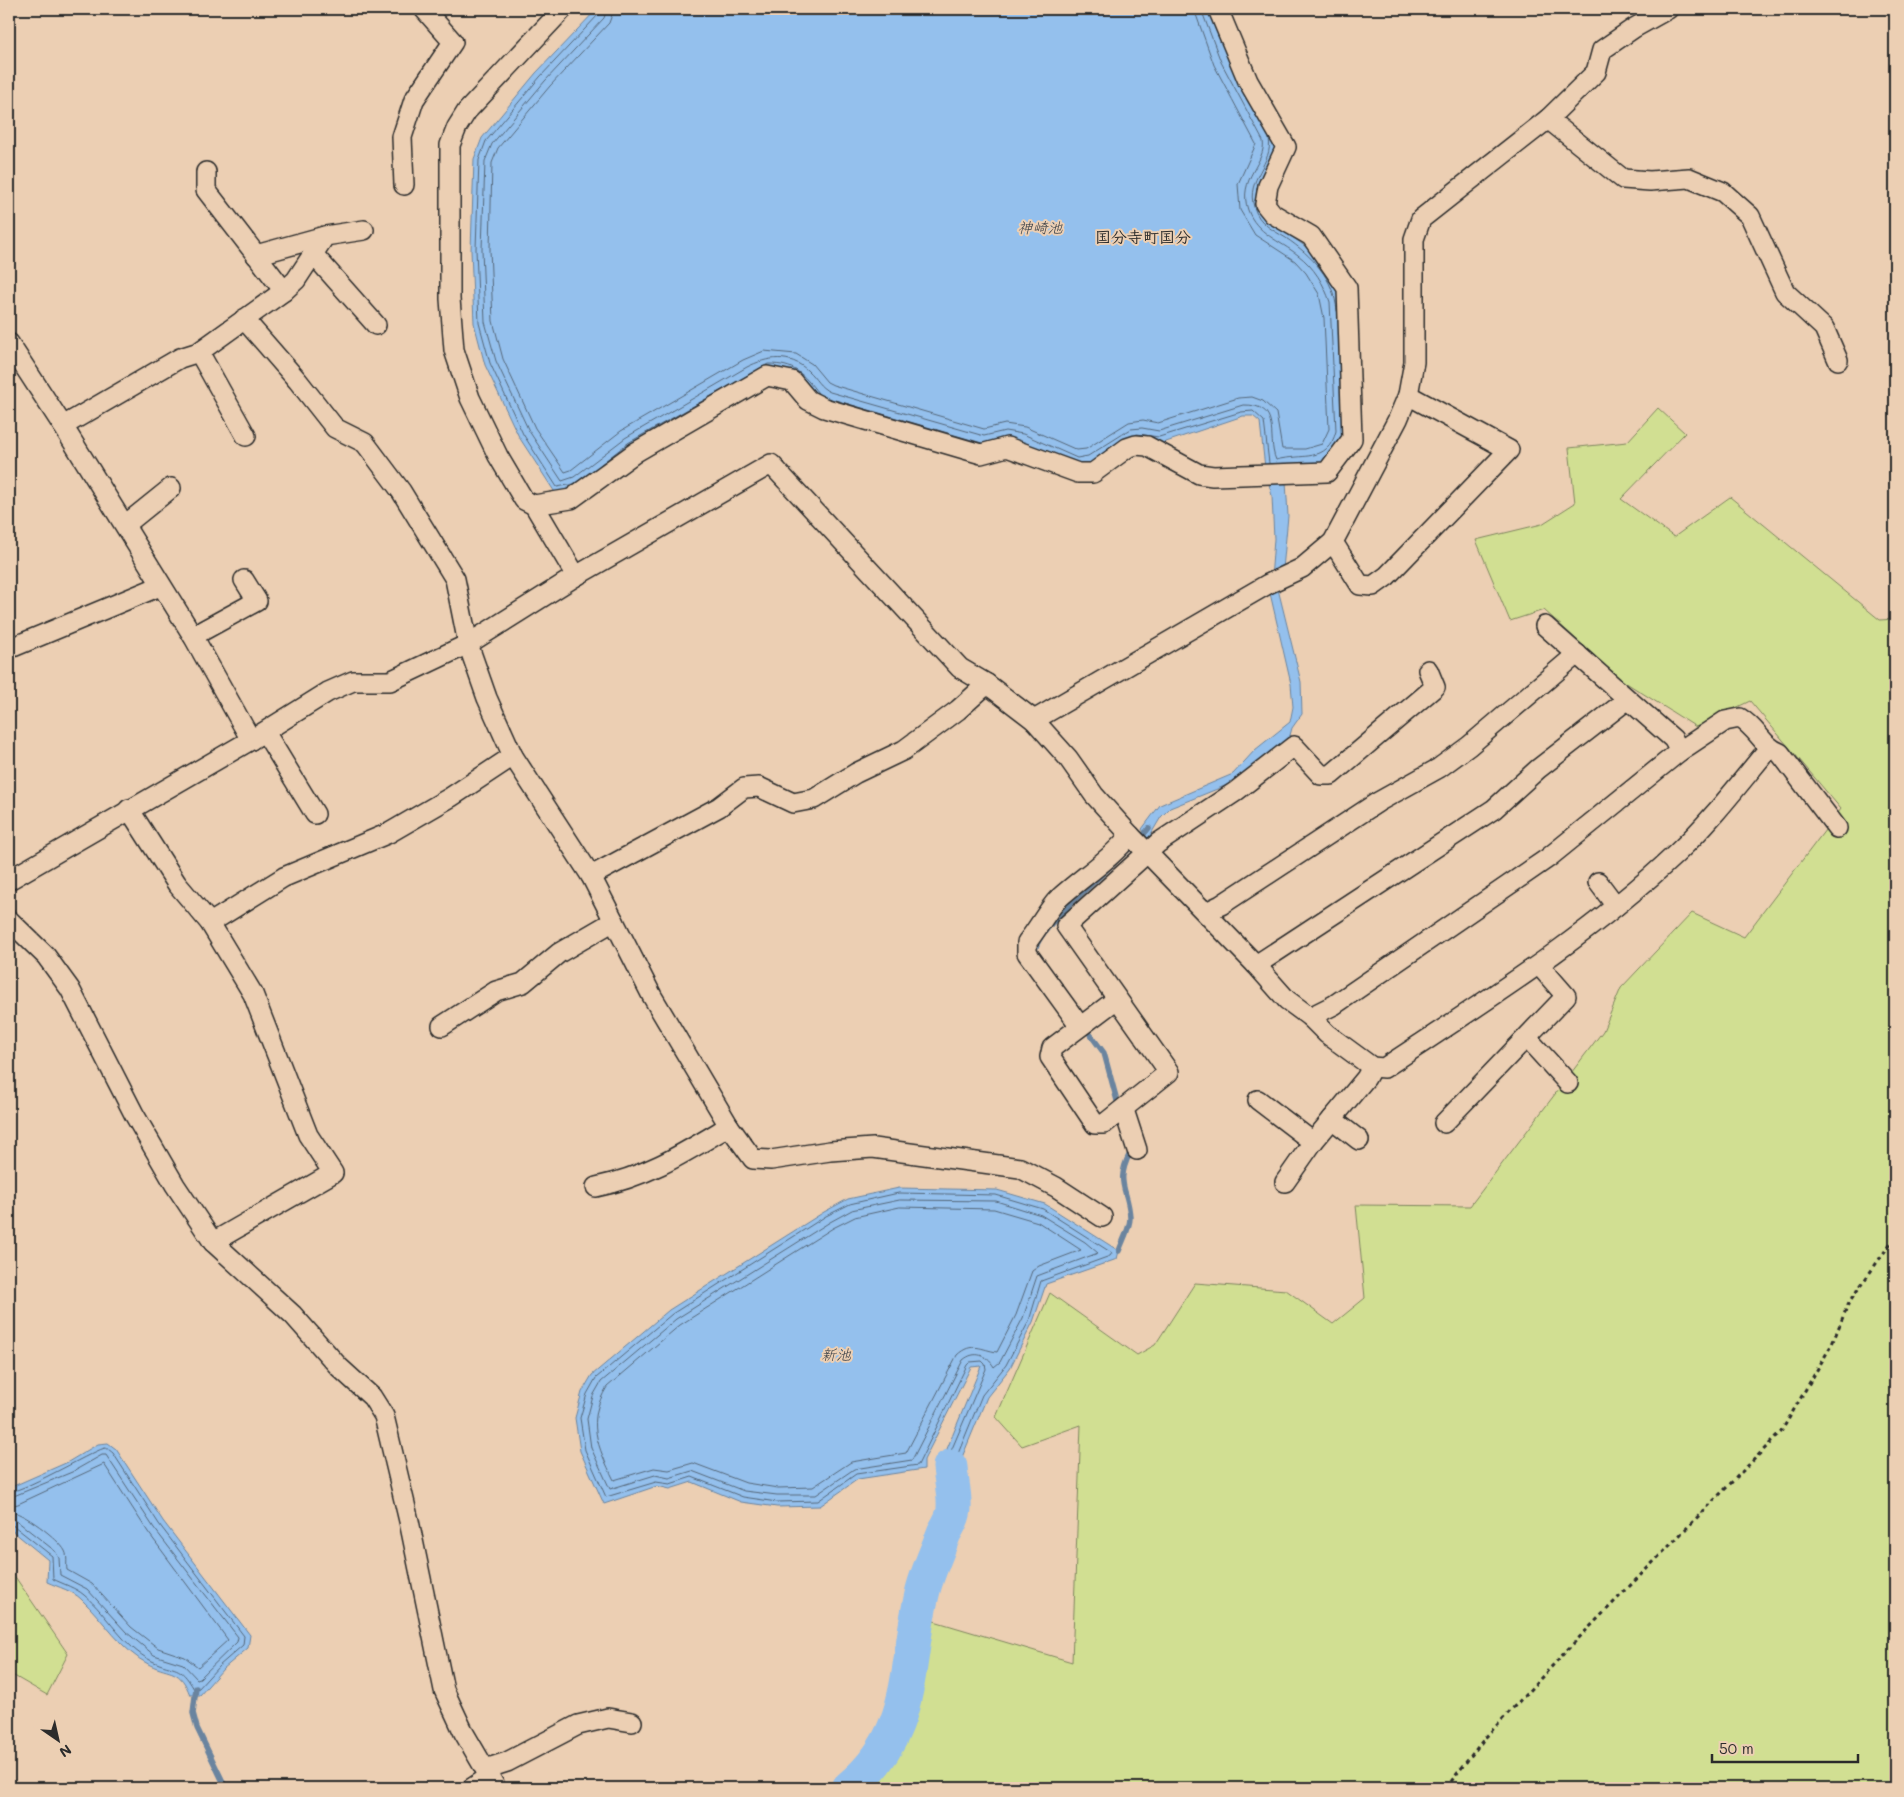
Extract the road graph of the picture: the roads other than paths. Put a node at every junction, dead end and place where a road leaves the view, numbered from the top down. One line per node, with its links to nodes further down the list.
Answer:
1 (424, 9): 7 (street)
2 (563, 9): 22 (street)
3 (1218, 9): 22 (street)
4 (1668, 9): 5 (street)
5 (1548, 119): 17 (street); 18 (street)
6 (206, 172): 11 (street)
7 (404, 185)
8 (364, 230): 9 (street)
9 (325, 236): 10 (street); 11 (street)
10 (313, 254): 12 (street); 14 (street)
11 (256, 255): 12 (street)
12 (284, 291): 13 (street)
13 (244, 319): 16 (street); 30 (street)
14 (376, 325)
15 (9, 343): 19 (street)
16 (199, 352): 19 (street); 20 (street)
17 (1838, 360)
18 (1408, 395): 24 (street); 24 (street)
19 (63, 426): 23 (street)
20 (246, 436)
21 (171, 488): 23 (street)
22 (534, 505): 25 (street)
23 (125, 525): 27 (street)
24 (1332, 542): 36 (street)
25 (576, 576): 30 (street); 34 (street)
26 (244, 580): 29 (street)
27 (160, 586): 29 (street); 31 (street)
28 (1545, 626): 32 (street)
29 (193, 636): 37 (street)
30 (468, 644): 37 (street); 40 (street)
31 (13, 647)
32 (1577, 654): 35 (street); 49 (street)
33 (1428, 670): 44 (street)
34 (987, 684): 36 (street); 45 (street)
35 (1627, 700): 39 (street); 53 (street)
36 (1034, 720): 44 (street)
37 (258, 736): 41 (street); 42 (street)
38 (1769, 748): 39 (street); 43 (street); 48 (street)
39 (1680, 751): 56 (street)
40 (513, 756): 45 (street); 52 (street)
41 (129, 809): 46 (street); 52 (street)
42 (315, 814)
43 (1837, 828)
44 (1138, 843): 49 (street); 55 (street); 58 (street)
45 (591, 876): 51 (street)
46 (9, 880)
47 (1598, 882): 48 (street)
48 (1616, 906): 54 (street)
49 (1206, 912): 53 (street)
50 (9, 920): 73 (street)
51 (614, 920): 57 (street); 66 (street)
52 (210, 924): 73 (street)
53 (1256, 964): 56 (street)
54 (1538, 965): 59 (street); 60 (street)
55 (1117, 999): 58 (street); 63 (street)
56 (1310, 1017): 60 (street)
57 (442, 1026)
58 (1080, 1026): 63 (street)
59 (1527, 1038): 61 (street); 65 (street)
60 (1372, 1067): 64 (street)
61 (1568, 1083)
62 (1258, 1100): 68 (street)
63 (1124, 1110): 69 (street)
64 (1332, 1119): 67 (street); 68 (street)
65 (1444, 1123)
66 (729, 1126): 71 (street); 72 (street)
67 (1359, 1140)
68 (1313, 1142): 70 (street)
69 (1137, 1150)
70 (1285, 1182)
71 (596, 1187)
72 (1102, 1217)
73 (213, 1242): 75 (street)
74 (632, 1722): 75 (street)
75 (490, 1778): 76 (street)
76 (472, 1788)

